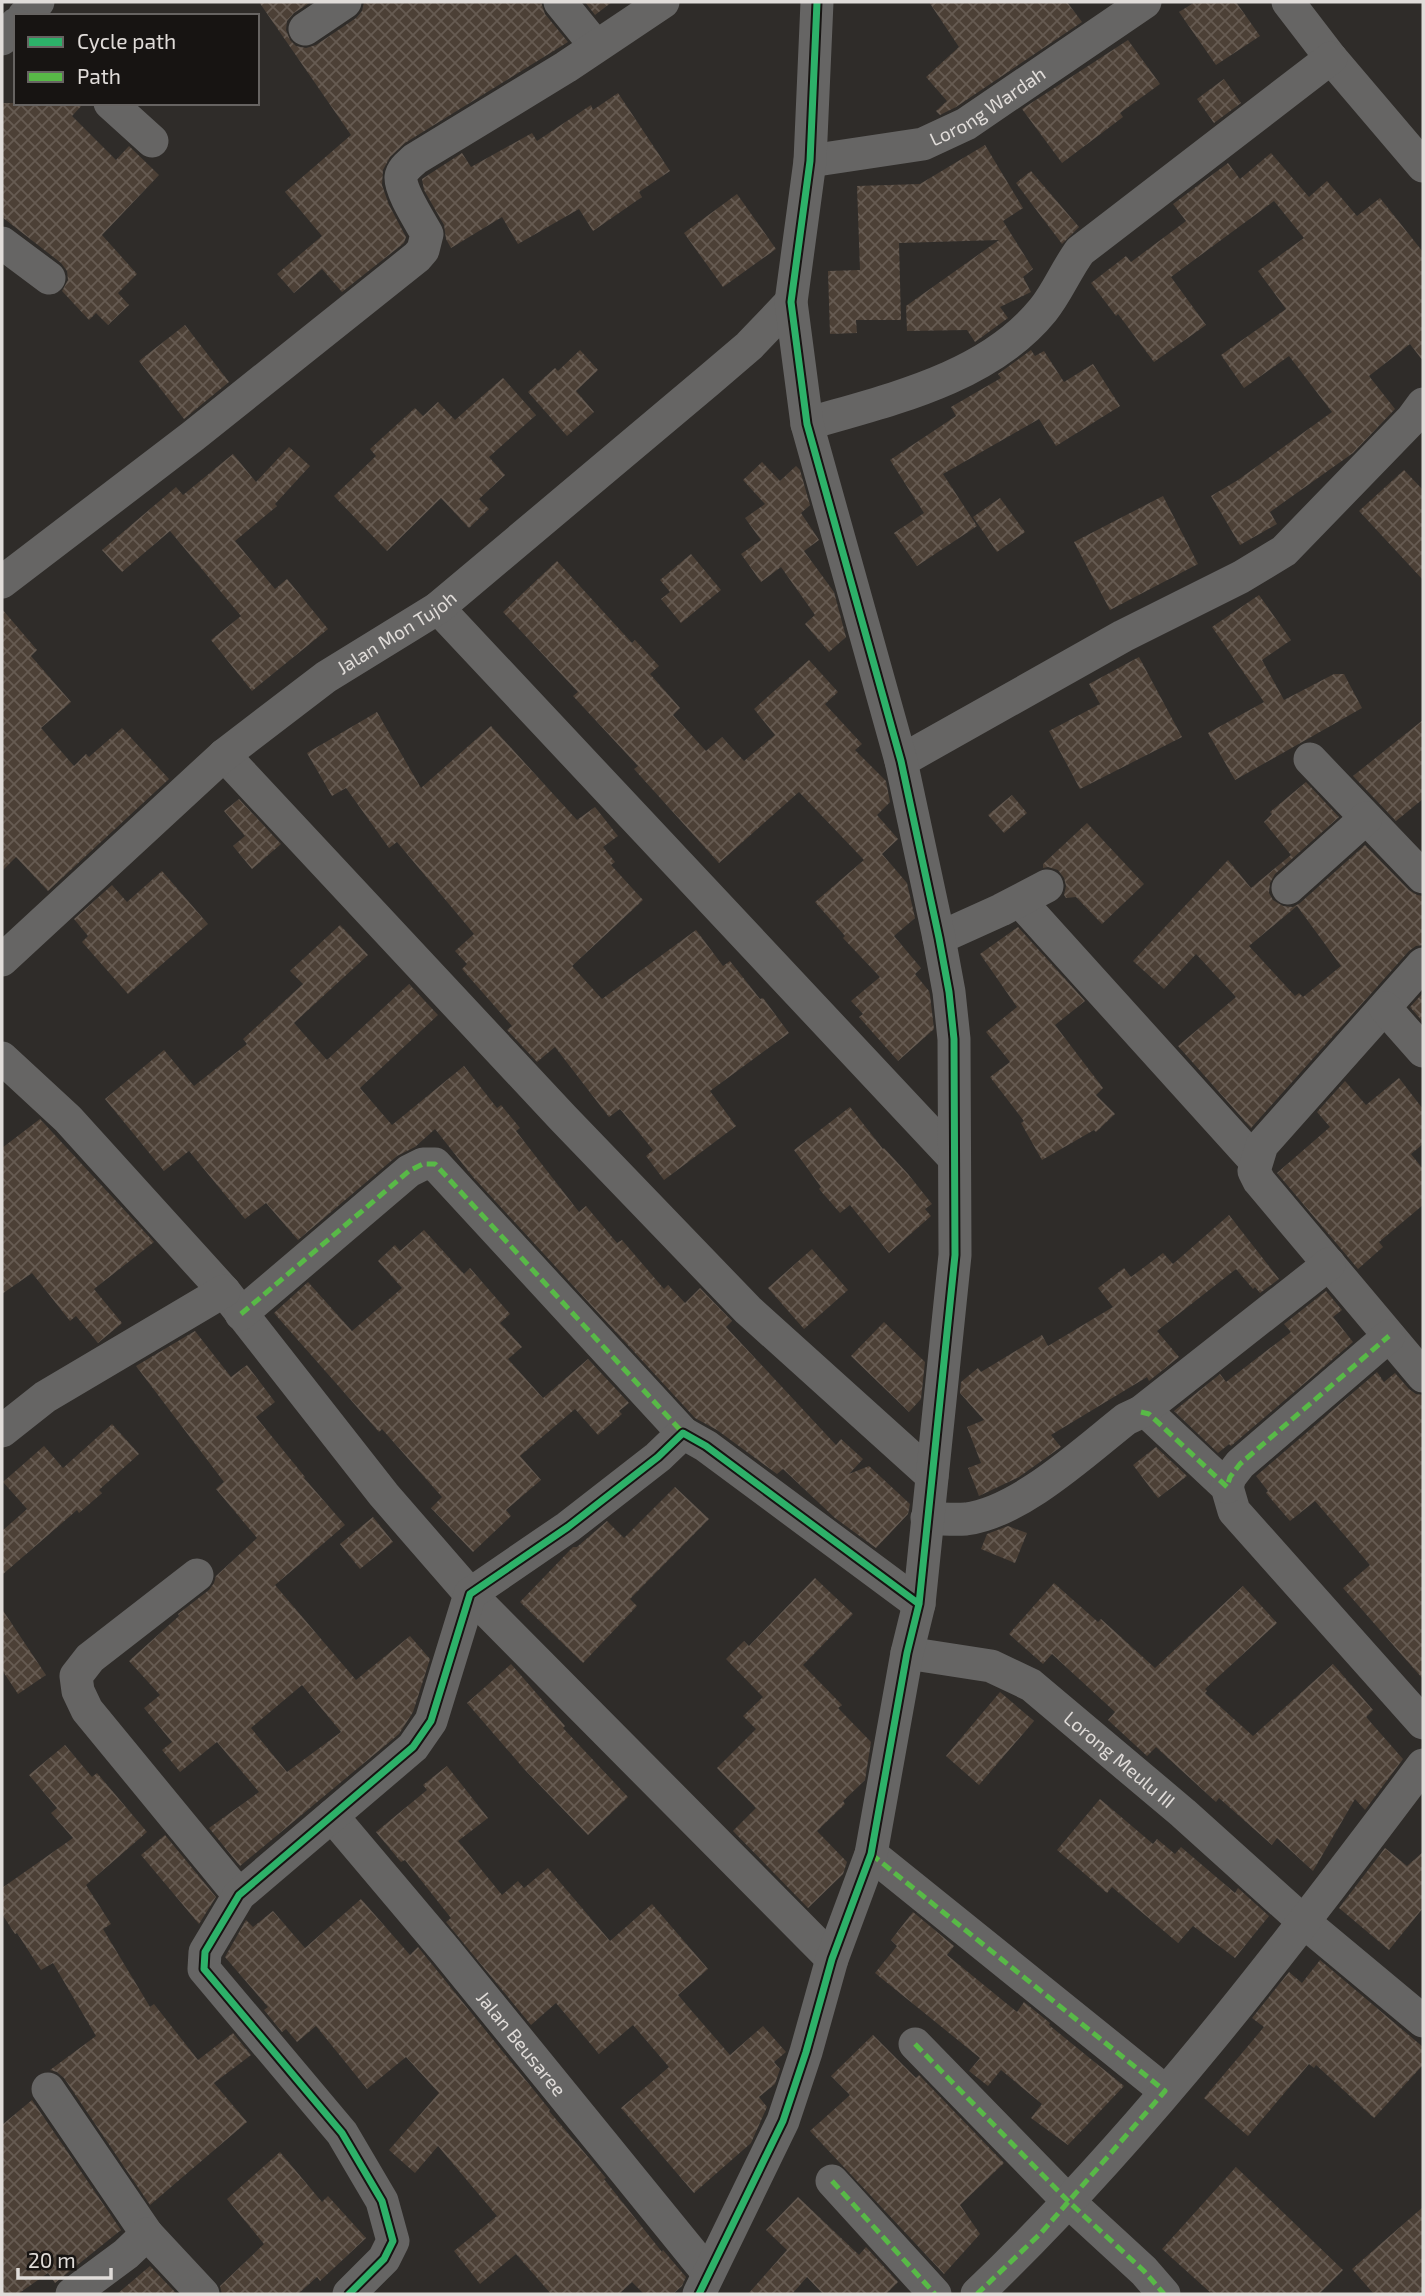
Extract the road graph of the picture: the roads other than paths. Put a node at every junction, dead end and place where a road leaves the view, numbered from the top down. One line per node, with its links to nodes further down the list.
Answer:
1 (345, 2): 8 (street)
2 (560, 2): 10 (street)
3 (663, 2): 10 (street)
4 (817, 2): 14 (street)
5 (1145, 2): 14 (street, Lorong Wardah)
6 (1288, 2): 11 (street)
7 (14, 26): 9 (street)
8 (305, 29)
9 (2, 39)
10 (595, 45): 21 (street)
11 (1331, 58): 15 (street); 20 (street)
12 (112, 105): 13 (street)
13 (152, 141)
14 (810, 161): 18 (street)
15 (1423, 166)
16 (2, 243): 17 (street)
17 (49, 278)
18 (791, 302): 20 (street); 22 (street, Jalan Mon Tujoh)
19 (1423, 404): 25 (street)
20 (807, 424): 25 (street)
21 (2, 582)
22 (438, 608): 23 (street, Jalan Mon Tujoh); 35 (street)
23 (224, 755): 30 (street, Jalan Mon Tujoh); 44 (street)
24 (1310, 759): 26 (street)
25 (901, 761): 29 (street)
26 (1366, 818): 27 (street); 28 (street)
27 (1423, 877)
28 (1288, 888)
29 (939, 938): 35 (street); 36 (street)
30 (2, 960)
31 (1423, 964): 32 (street)
32 (1385, 1008): 33 (street); 36 (street)
33 (1423, 1051)
34 (2, 1058): 38 (street)
35 (954, 1158): 44 (street)
36 (1256, 1162): 37 (street)
37 (1329, 1264): 39 (street); 41 (street)
38 (233, 1303): 42 (street); 43 (street); 48 (street)
39 (1389, 1336): 40 (street); 45 (street)
40 (1423, 1376)
41 (1141, 1412): 45 (street); 46 (street)
42 (2, 1431)
43 (683, 1433): 48 (street); 49 (street)
44 (932, 1476): 46 (street)
45 (1227, 1487): 51 (street)
46 (927, 1518): 49 (street)
47 (197, 1575): 55 (street)
48 (470, 1594): 53 (street); 57 (street)
49 (919, 1604): 50 (street)
50 (907, 1653): 54 (street); 56 (street, Lorong Meulu III)
51 (1423, 1723)
52 (1423, 1765): 56 (street)
53 (332, 1816): 55 (street); 65 (street, Jalan Beusaree)
54 (871, 1854): 57 (street); 61 (street)
55 (239, 1895): 68 (street)
56 (1304, 1922): 58 (street, Lorong Meulu III); 61 (street)
57 (832, 1959): 65 (street)
58 (1423, 2021)
59 (915, 2044): 63 (street)
60 (48, 2089): 64 (street)
61 (1165, 2091): 63 (street)
62 (832, 2181): 69 (street)
63 (1069, 2202): 70 (street); 71 (street)
64 (147, 2234): 66 (street); 67 (street)
65 (703, 2284)
66 (72, 2294)
67 (203, 2294)
68 (349, 2294)
69 (935, 2294)
70 (977, 2294)
71 (1164, 2294)

